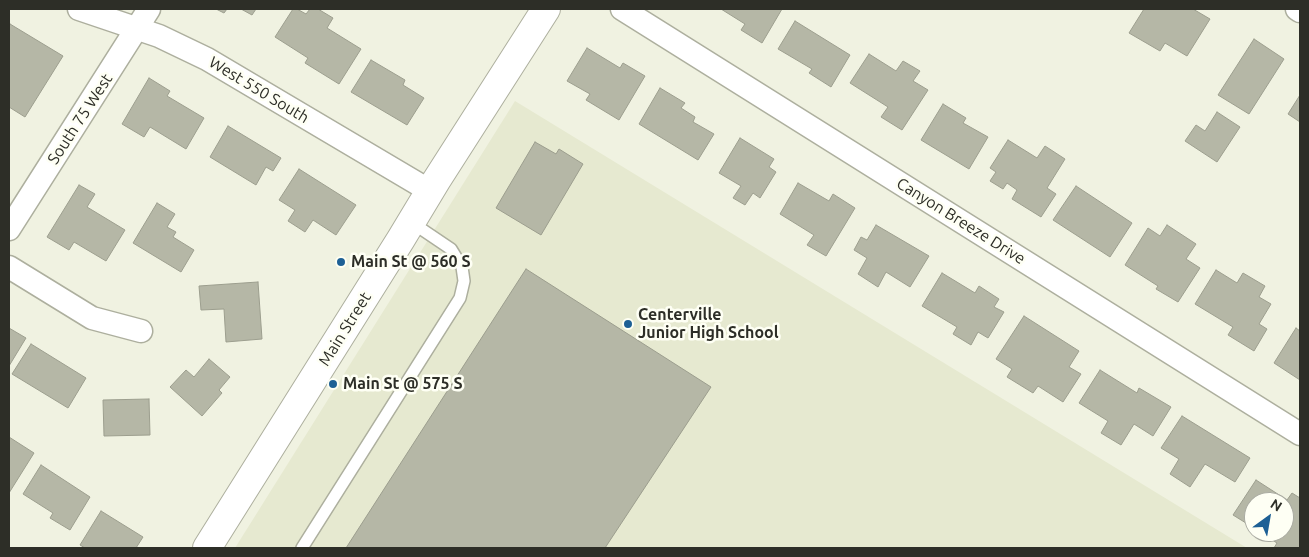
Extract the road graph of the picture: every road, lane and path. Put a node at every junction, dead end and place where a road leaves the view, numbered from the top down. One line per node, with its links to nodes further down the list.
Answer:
1 (79, 9): 7 (street, West 550 South)
2 (150, 9): 7 (street, South 75 West)
3 (546, 9): 8 (main road, Main Street)
4 (622, 9): 13 (street, Canyon Breeze Drive)
5 (1297, 9): 6 (street)
6 (1300, 11)
7 (137, 30): 8 (street, West 550 South); 10 (street, South 75 West)
8 (430, 191): 9 (main road, Main Street)
9 (412, 222): 14 (main road, Main Street); 15 (lane)
10 (9, 229)
11 (9, 267): 12 (street)
12 (141, 331)
13 (1300, 434)
14 (207, 548)
15 (302, 548)

